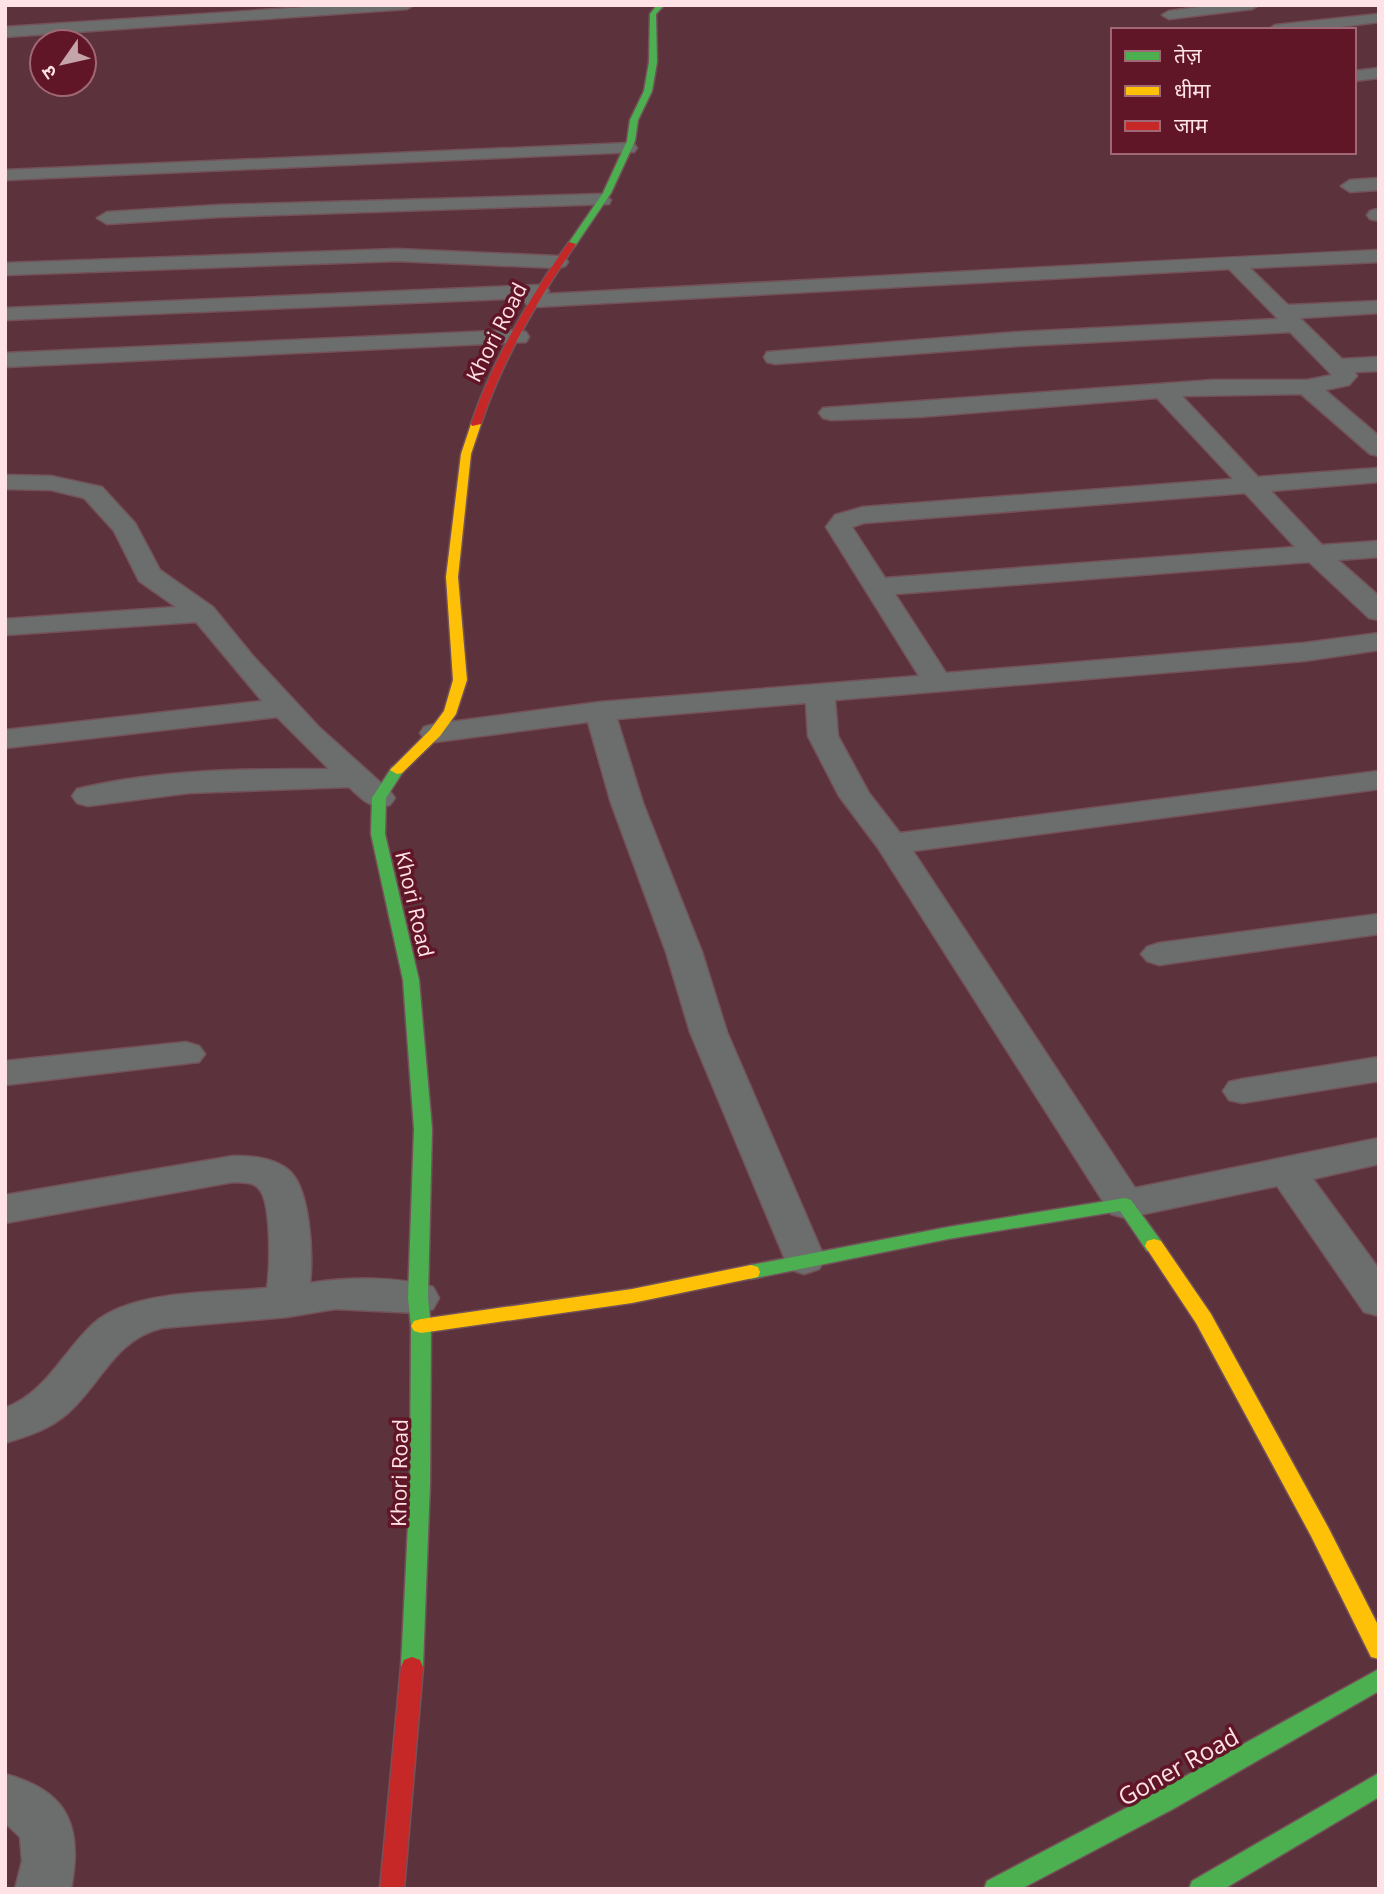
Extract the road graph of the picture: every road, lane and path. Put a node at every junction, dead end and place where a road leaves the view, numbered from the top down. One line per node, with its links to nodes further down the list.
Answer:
1 (186, 5): 8 (street)
2 (407, 5): 8 (street)
3 (662, 5): 13 (street, Khori Road)
4 (1252, 5): 6 (street)
5 (1342, 5): 7 (street)
6 (1170, 15)
7 (1378, 18): 9 (street)
8 (192, 21): 10 (street)
9 (1292, 28)
10 (5, 32)
11 (1379, 73): 12 (street)
12 (1356, 76)
13 (628, 148): 14 (street); 17 (street, Khori Road)
14 (5, 175)
15 (1379, 184): 16 (street)
16 (1350, 186)
17 (602, 200): 18 (street); 20 (street, Khori Road)
18 (107, 218)
19 (1379, 256): 21 (street)
20 (558, 262): 22 (street); 23 (street, Khori Road)
21 (1236, 265): 23 (street); 26 (street)
22 (5, 269)
23 (536, 296): 25 (street); 27 (street, Khori Road)
24 (1379, 307): 26 (street)
25 (5, 314)
26 (1290, 319): 28 (street); 31 (street)
27 (518, 337): 29 (street); 50 (street, Khori Road)
28 (775, 357)
29 (5, 360)
30 (1379, 364): 31 (street)
31 (1339, 366): 32 (street)
32 (1307, 387): 33 (street); 35 (street)
33 (1164, 392): 34 (street); 38 (street)
34 (831, 413)
35 (1379, 449)
36 (1379, 475): 38 (street)
37 (5, 482): 43 (street)
38 (1250, 484): 40 (street); 41 (street)
39 (1379, 549): 40 (street)
40 (1318, 556): 41 (street); 42 (street)
41 (877, 587): 46 (street)
42 (1379, 612)
43 (203, 613): 44 (street); 48 (street)
44 (5, 627)
45 (1379, 641): 46 (street)
46 (937, 683): 47 (street)
47 (820, 693): 49 (street); 55 (street)
48 (285, 707): 51 (street); 53 (street)
49 (600, 711): 50 (street); 66 (street)
50 (435, 733): 53 (street, Khori Road)
51 (5, 739)
52 (1379, 780): 55 (street)
53 (368, 788): 54 (street); 69 (street, Khori Road)
54 (89, 796)
55 (892, 844): 64 (street)
56 (1379, 924): 57 (street)
57 (1159, 954)
58 (186, 1054): 60 (street)
59 (1379, 1069): 61 (street)
60 (5, 1073)
61 (1242, 1091)
62 (1379, 1151): 63 (street)
63 (1287, 1171): 64 (street); 68 (street)
64 (1125, 1204): 66 (street); 71 (street)
65 (5, 1209): 67 (street)
66 (804, 1259): 69 (street)
67 (287, 1301): 69 (street); 70 (street)
68 (1379, 1301)
69 (419, 1312): 76 (street, Khori Road)
70 (5, 1426)
71 (1379, 1650)
72 (1379, 1679): 77 (street, Goner Road)
73 (1379, 1784): 78 (street)
74 (5, 1798): 75 (street)
75 (43, 1889)
76 (392, 1889)
77 (996, 1889)
78 (1201, 1889)

